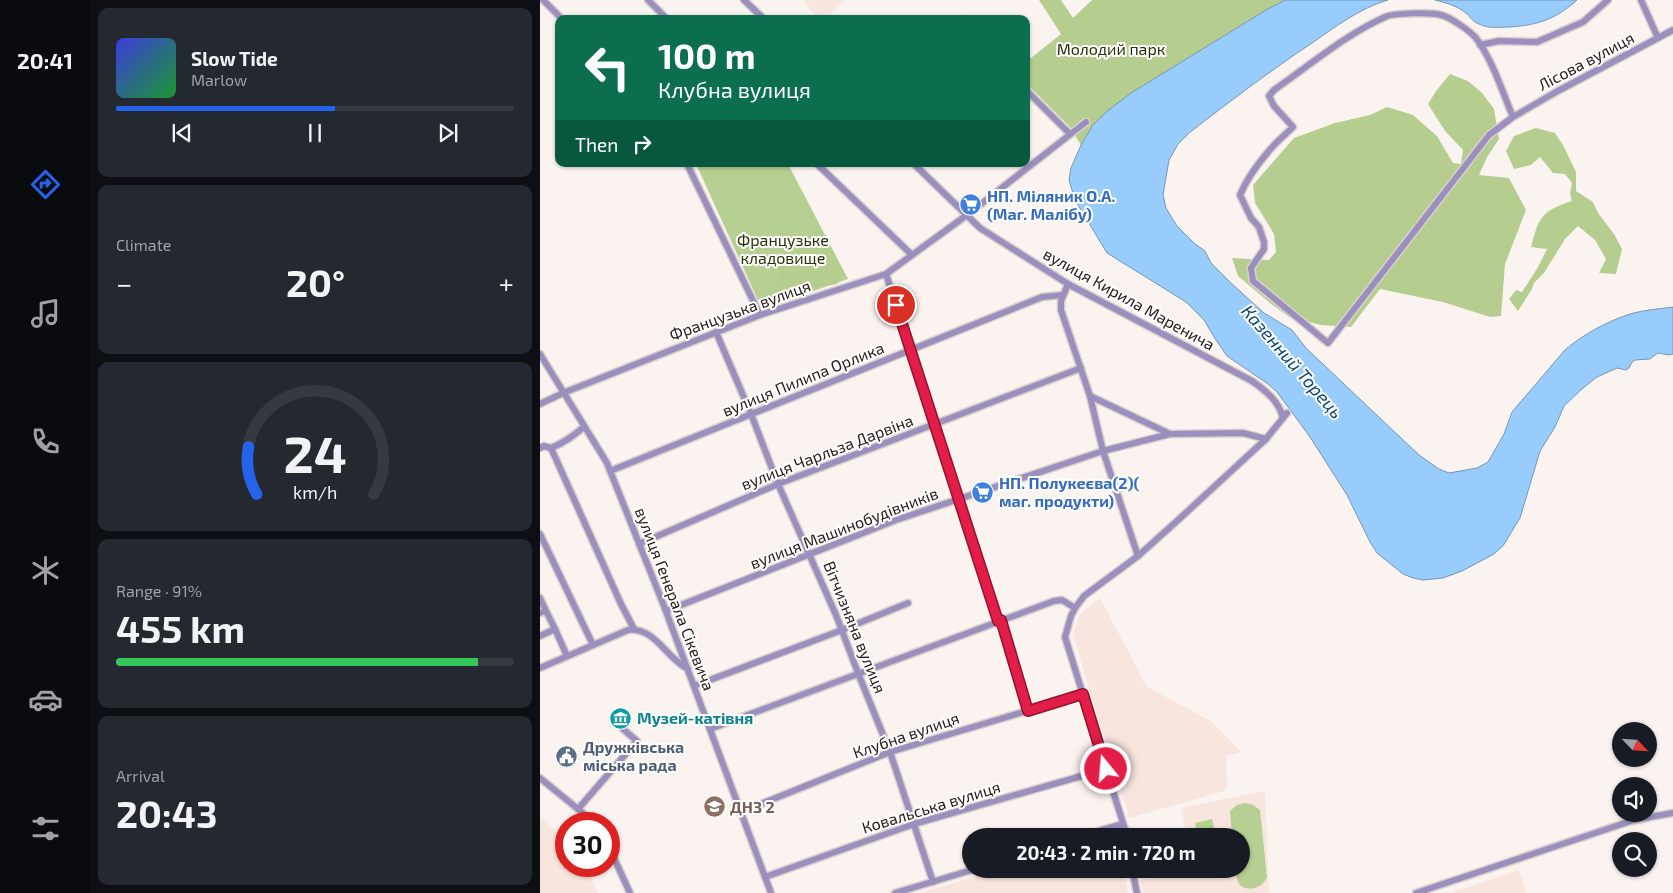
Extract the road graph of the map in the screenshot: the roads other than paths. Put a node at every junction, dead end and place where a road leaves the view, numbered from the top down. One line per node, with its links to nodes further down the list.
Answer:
1 (543, 0): 6 (street)
2 (648, 0): 7 (street)
3 (744, 0): 8 (street)
4 (1608, 0): 11 (street)
5 (1641, 0): 10 (street)
6 (558, 15)
7 (663, 15)
8 (760, 15)
9 (1673, 30): 10 (street, Лісова вулиця)
10 (1658, 38): 13 (street, Лісова вулиця)
11 (1480, 45): 13 (street); 13 (street, Лісова вулиця)
12 (1030, 94): 15 (street)
13 (1513, 116)
14 (1086, 122): 15 (street, Французька вулиця)
15 (1070, 134): 16 (street, Французька вулиця)
16 (1030, 165)
17 (688, 167): 26 (street)
18 (820, 167): 22 (street)
19 (917, 167): 21 (street, вулиця Кирила Маренича)
20 (1028, 167): 21 (street, Французька вулиця)
21 (967, 215): 22 (street, Французька вулиця); 24 (street, вулиця Кирила Маренича)
22 (912, 255): 23 (street, Французька вулиця)
23 (886, 274): 26 (street, Французька вулиця); 28 (street)
24 (1068, 284): 25 (street); 38 (street, вулиця Кирила Маренича)
25 (1063, 296): 28 (street, вулиця Пилипа Орлика); 30 (street)
26 (760, 314): 27 (street, Французька вулиця)
27 (716, 332): 31 (street, Французька вулиця); 34 (street, Вітчизняна вулиця)
28 (910, 350): 34 (street, вулиця Пилипа Орлика); 35 (street)
29 (540, 354): 31 (street, вулиця Генерала Сікевича)
30 (1081, 368): 32 (street); 35 (street, вулиця Чарльза Дарвіна)
31 (563, 393): 33 (street, Французька вулиця); 36 (street, вулиця Генерала Сікевича)
32 (1090, 396): 37 (street); 41 (street)
33 (540, 404)
34 (751, 414): 42 (street, вулиця Пилипа Орлика); 43 (street, Вітчизняна вулиця)
35 (934, 425): 43 (street, вулиця Чарльза Дарвіна); 44 (street)
36 (584, 427): 40 (street); 42 (street, вулиця Генерала Сікевича)
37 (1170, 434): 38 (street, вулиця Машинобудівників); 41 (street, вулиця Машинобудівників)
38 (1266, 439): 48 (street)
39 (540, 448): 40 (street)
40 (551, 448): 56 (street)
41 (1103, 451): 44 (street, вулиця Машинобудівників); 48 (street)
42 (610, 471): 46 (street, вулиця Генерала Сікевича)
43 (778, 484): 46 (street, вулиця Чарльза Дарвіна); 47 (street, Вітчизняна вулиця)
44 (958, 499): 47 (street, вулиця Машинобудівників); 54 (street)
45 (540, 534): 59 (street)
46 (639, 544): 52 (street, вулиця Генерала Сікевича)
47 (810, 554): 52 (street, вулиця Машинобудівників); 57 (street, Вітчизняна вулиця)
48 (1138, 556): 51 (street)
49 (540, 598): 53 (street)
50 (908, 603): 57 (street)
51 (1075, 608): 54 (street); 65 (street)
52 (666, 611): 62 (street, вулиця Генерала Сікевича)
53 (543, 612): 55 (street)
54 (999, 621): 63 (street); 66 (street)
55 (555, 629): 58 (street); 60 (street)
56 (634, 629): 59 (street); 62 (street)
57 (842, 630): 63 (street, Вітчизняна вулиця); 64 (street)
58 (540, 636)
59 (593, 645): 60 (street)
60 (567, 656): 61 (street)
61 (540, 668)
62 (688, 668): 64 (street, вулиця Генерала Сікевича)
63 (858, 673): 68 (street); 69 (street, Вітчизняна вулиця)
64 (694, 686): 68 (street, вулиця Генерала Сікевича)
65 (1083, 694): 66 (street, Клубна вулиця); 70 (street)
66 (1028, 711): 69 (street, Клубна вулиця)
67 (623, 729): 72 (street)
68 (710, 730): 74 (street, вулиця Генерала Сікевича)
69 (890, 752): 74 (street, Клубна вулиця); 76 (street, Вітчизняна вулиця)
70 (1106, 769): 76 (street, Ковальська вулиця); 79 (street)
71 (540, 778): 72 (street)
72 (578, 809): 73 (street)
73 (581, 812)
74 (741, 812): 82 (street, вулиця Генерала Сікевича)
75 (1673, 813): 89 (street)
76 (914, 824): 82 (street, Ковальська вулиця); 84 (street, Вітчизняна вулиця)
77 (1109, 828): 78 (street)
78 (1124, 828)
79 (1125, 828)
80 (620, 871): 85 (street)
81 (962, 873): 84 (street)
82 (765, 877): 86 (street, вулиця Генерала Сікевича)
83 (1134, 878): 88 (street)
84 (933, 882): 87 (street)
85 (630, 893)
86 (771, 893)
87 (895, 893)
88 (1136, 893)
89 (1416, 893)

